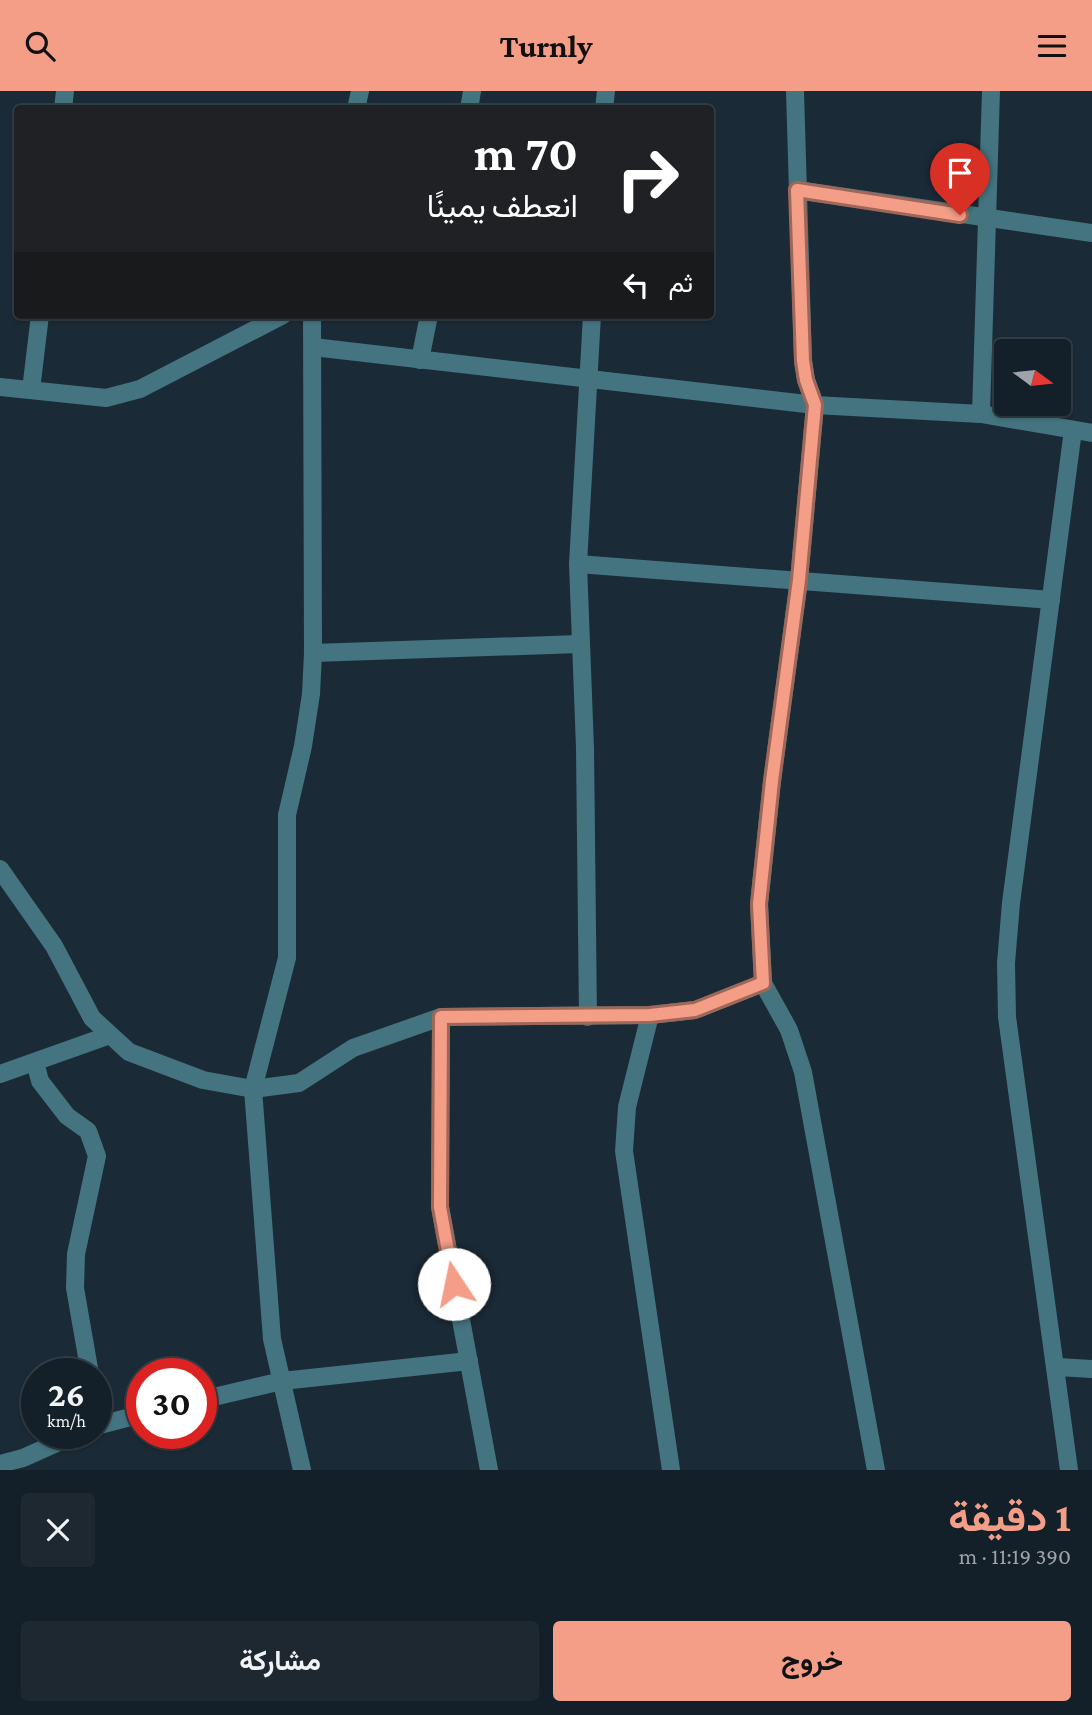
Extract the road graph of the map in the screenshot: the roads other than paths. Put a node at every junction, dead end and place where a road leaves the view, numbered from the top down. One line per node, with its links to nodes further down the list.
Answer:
1 (795, 91): 3 (street)
2 (991, 91): 4 (street)
3 (797, 190): 4 (street); 16 (street)
4 (987, 219): 5 (street); 17 (street)
5 (1092, 233)
6 (40, 319): 15 (street)
7 (276, 319): 15 (street)
8 (312, 319): 11 (street)
9 (428, 319): 12 (street)
10 (592, 319): 13 (street)
11 (313, 347): 12 (street); 24 (street)
12 (420, 360): 13 (street)
13 (588, 379): 16 (street); 20 (street)
14 (0, 387): 15 (street)
15 (31, 390)
16 (815, 405): 17 (street); 21 (street)
17 (981, 414): 18 (street)
18 (1073, 430): 19 (street); 22 (street)
19 (1092, 433)
20 (578, 564): 21 (street); 23 (street)
21 (799, 580): 22 (street); 26 (street)
22 (1051, 600): 36 (street)
23 (579, 644): 24 (street); 29 (street)
24 (313, 653): 33 (street)
25 (0, 869): 30 (street)
26 (763, 983): 27 (street); 45 (street)
27 (650, 1015): 29 (street); 44 (street)
28 (441, 1017): 29 (street); 33 (street); 35 (street)
29 (587, 1017)
30 (110, 1035): 31 (street); 33 (street)
31 (35, 1062): 32 (street); 34 (street)
32 (0, 1074)
33 (253, 1089): 38 (street)
34 (87, 1358)
35 (469, 1361): 38 (street); 43 (street)
36 (1057, 1367): 37 (street); 46 (street)
37 (1092, 1369)
38 (282, 1381): 39 (street); 42 (street)
39 (217, 1396)
40 (43, 1449): 41 (street)
41 (0, 1464)
42 (302, 1470)
43 (489, 1470)
44 (671, 1470)
45 (876, 1470)
46 (1069, 1470)

